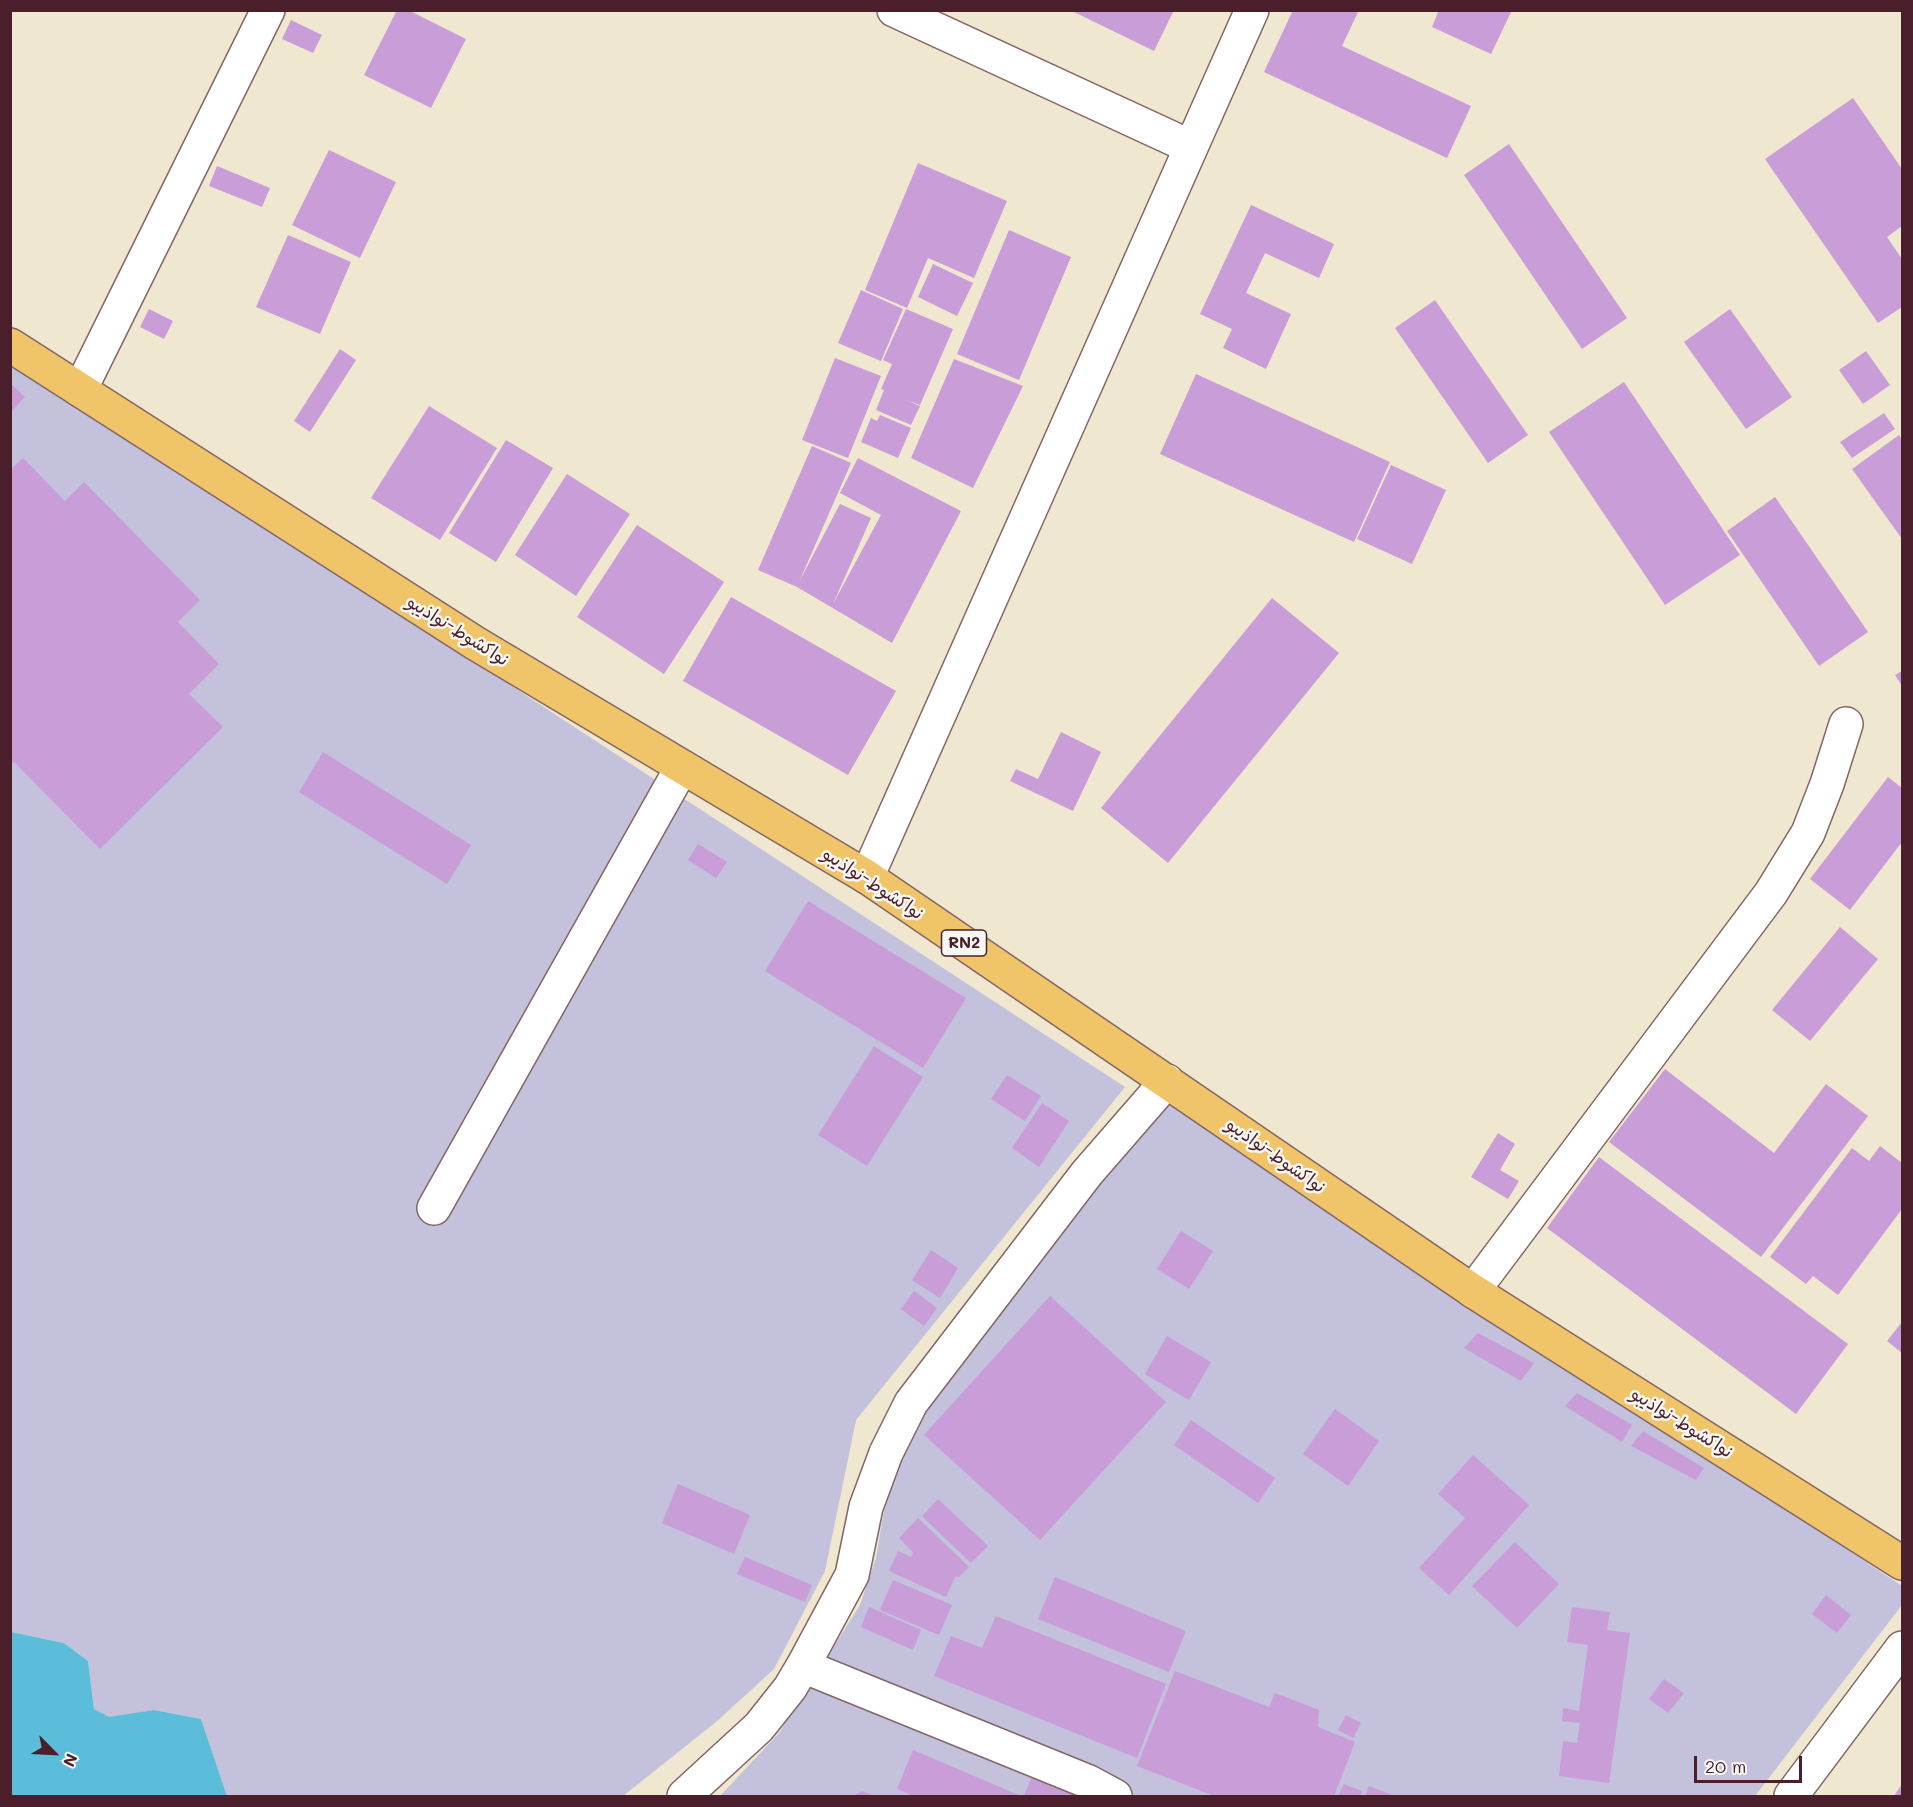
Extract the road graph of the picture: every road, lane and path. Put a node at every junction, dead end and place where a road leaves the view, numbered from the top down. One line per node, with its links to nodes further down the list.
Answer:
1 (268, 10): 6 (street)
2 (894, 10): 4 (street)
3 (1252, 10): 4 (street)
4 (1191, 147): 9 (street)
5 (10, 345): 6 (main road, نواكشوط-نواذيبو / RN2)
6 (80, 390): 8 (main road, نواكشوط-نواذيبو / RN2)
7 (1846, 724): 12 (street)
8 (682, 767): 9 (main road, نواكشوط-نواذيبو / RN2); 11 (street)
9 (867, 877): 10 (main road, نواكشوط-نواذيبو / RN2)
10 (1167, 1081): 12 (main road, نواكشوط-نواذيبو / RN2); 15 (street)
11 (434, 1208)
12 (1473, 1291): 13 (main road, نواكشوط-نواذيبو / RN2)
13 (1902, 1563)
14 (1902, 1648): 18 (street)
15 (803, 1666): 16 (street); 17 (street)
16 (684, 1797)
17 (1115, 1797)
18 (1791, 1797)

